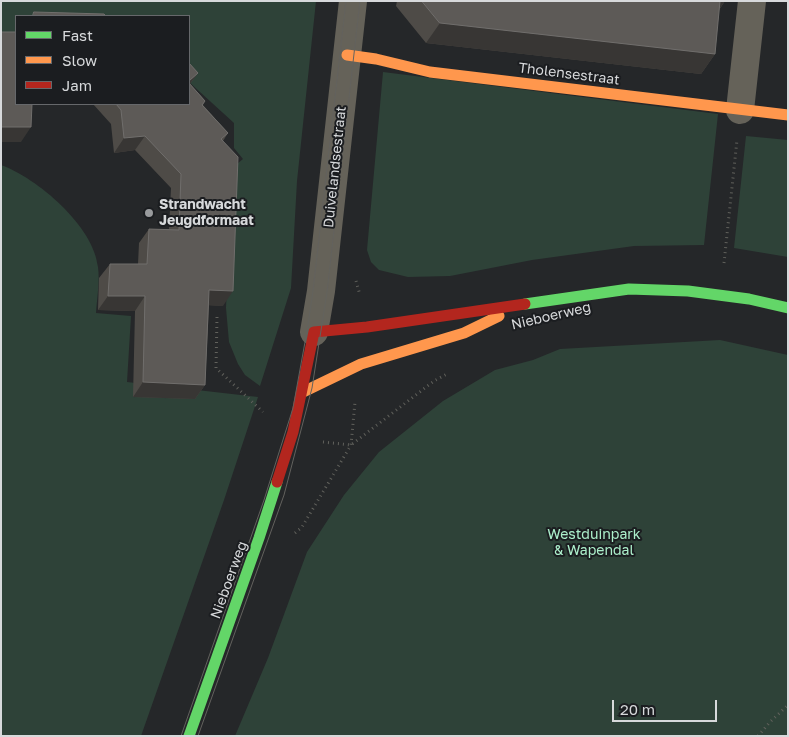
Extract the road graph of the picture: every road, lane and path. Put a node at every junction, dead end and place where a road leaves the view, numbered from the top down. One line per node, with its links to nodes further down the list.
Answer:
1 (353, 1): 3 (street, Duivelandsestraat)
2 (752, 1): 4 (street)
3 (348, 55): 4 (street, Tholensestraat); 10 (street, Duivelandsestraat)
4 (740, 110): 5 (street, Tholensestraat); 6 (path)
5 (788, 115)
6 (724, 264)
7 (521, 306): 8 (street, Nieboerweg); 10 (street, Nieboerweg); 12 (street, Nieboerweg)
8 (788, 308)
9 (217, 317): 13 (path)
10 (314, 332): 12 (street, Nieboerweg)
11 (452, 371): 13 (path)
12 (303, 392): 13 (street, Nieboerweg)
13 (293, 432): 15 (street, Nieboerweg)
14 (788, 705): 16 (path)
15 (189, 736)
16 (758, 736)

